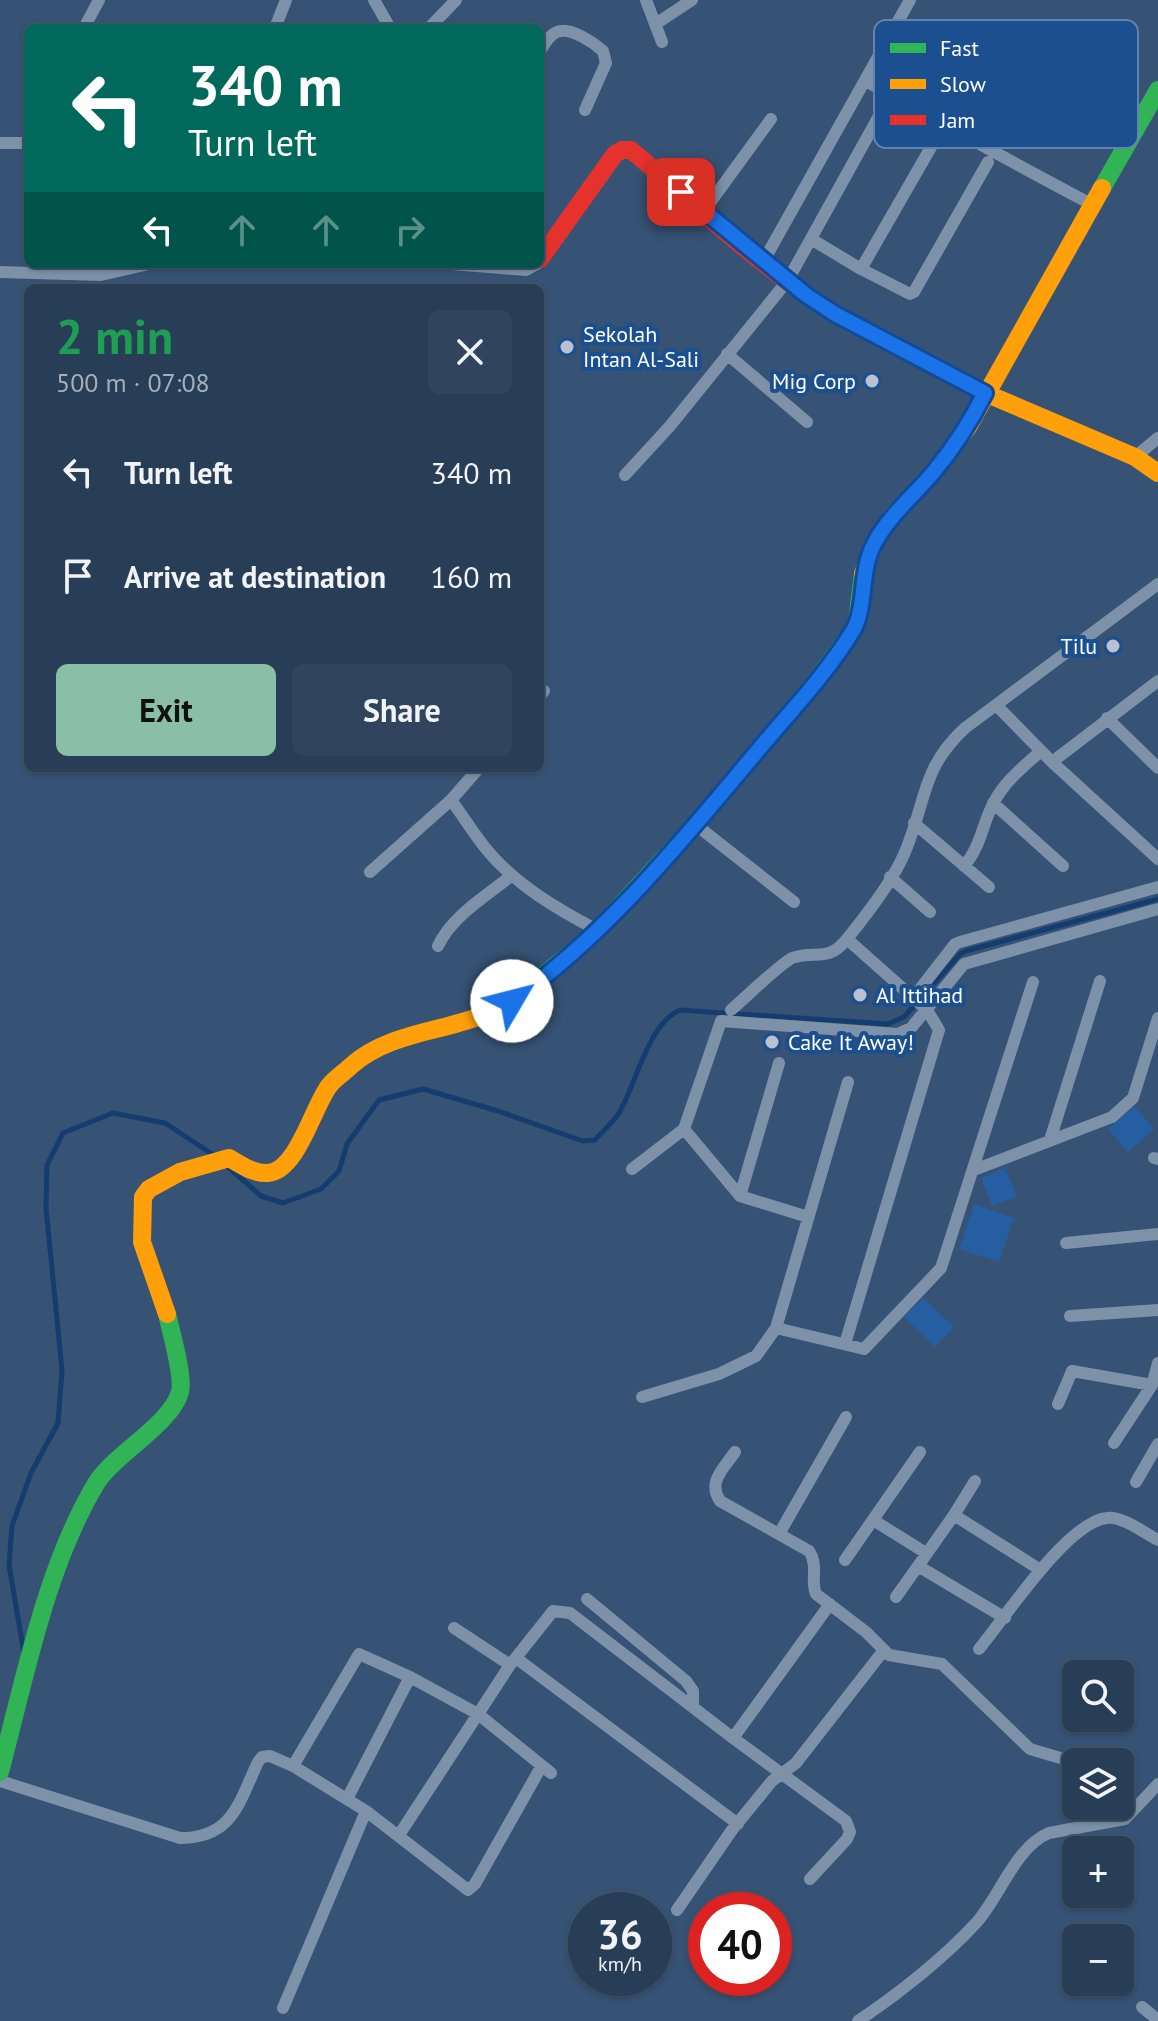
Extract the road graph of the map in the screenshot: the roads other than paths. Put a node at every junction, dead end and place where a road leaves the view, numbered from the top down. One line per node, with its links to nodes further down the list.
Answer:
1 (99, 0): 10 (street)
2 (286, 0): 11 (street)
3 (374, 0): 12 (street)
4 (456, 0): 13 (street)
5 (646, 0): 9 (street)
6 (692, 0): 9 (street)
7 (910, 0): 8 (street)
8 (899, 20)
9 (657, 23): 14 (street)
10 (86, 24)
11 (277, 24)
12 (388, 24)
13 (433, 24)
14 (662, 42)
15 (544, 45): 20 (street)
16 (874, 66): 17 (street)
17 (866, 81): 18 (street); 34 (street)
18 (874, 85)
19 (1158, 90): 23 (street)
20 (585, 110)
21 (771, 119): 31 (street)
22 (874, 125): 32 (street)
23 (1138, 125)
24 (0, 143): 25 (street)
25 (24, 143)
26 (931, 148): 38 (street)
27 (987, 148): 30 (street)
28 (1125, 148): 30 (street)
29 (988, 162): 38 (street)
30 (1093, 205): 42 (street)
31 (704, 211): 33 (street); 34 (street)
32 (811, 239): 38 (street); 40 (street)
33 (544, 254)
34 (763, 262): 40 (street)
35 (132, 268): 39 (street)
36 (501, 268): 37 (street)
37 (529, 268)
38 (861, 269)
39 (0, 272)
40 (788, 280): 41 (street); 42 (street)
41 (727, 354): 43 (street); 47 (street)
42 (985, 393): 45 (street); 61 (street)
43 (807, 422)
44 (1158, 438): 45 (street)
45 (1135, 457): 46 (street)
46 (1158, 473)
47 (625, 475)
48 (1158, 584): 49 (street)
49 (1146, 593): 50 (street); 52 (street)
50 (1158, 604)
51 (1157, 682): 53 (street)
52 (996, 705): 54 (street); 60 (street)
53 (1107, 718): 55 (street); 56 (street)
54 (1041, 751): 55 (street); 59 (street)
55 (1052, 762): 62 (street)
56 (1158, 768)
57 (476, 772): 58 (street)
58 (451, 800): 65 (street); 66 (street)
59 (993, 803): 63 (street); 64 (street)
60 (914, 823): 63 (street); 67 (street)
61 (696, 825): 70 (street); 73 (street)
62 (1158, 859)
63 (964, 866): 68 (street)
64 (1063, 866)
65 (370, 872)
66 (511, 876): 73 (street); 75 (street)
67 (890, 877): 72 (street); 74 (street)
68 (989, 887)
69 (1158, 887): 78 (street)
70 (794, 902)
71 (1158, 909): 80 (street)
72 (930, 912)
73 (597, 930): 131 (street)
74 (847, 939): 78 (street); 79 (street)
75 (438, 946)
76 (1100, 981): 87 (street)
77 (1033, 982): 89 (street)
78 (913, 998): 80 (street)
79 (731, 1010)
80 (927, 1010): 86 (street); 97 (street)
81 (1158, 1018): 83 (street)
82 (779, 1063): 90 (street)
83 (1144, 1067): 84 (street); 87 (street)
84 (1158, 1068)
85 (848, 1082): 91 (street)
86 (684, 1129): 88 (street); 90 (street)
87 (1050, 1140): 89 (street)
88 (632, 1169)
89 (974, 1170): 97 (street)
90 (740, 1196): 91 (street)
91 (808, 1217): 96 (street)
92 (1158, 1234): 93 (street)
93 (1066, 1243)
94 (1158, 1310): 95 (street)
95 (1070, 1316)
96 (776, 1328): 97 (street); 100 (street)
97 (845, 1344)
98 (1158, 1363): 99 (street)
99 (1152, 1385): 101 (street); 103 (street)
100 (642, 1397)
101 (1058, 1404)
102 (846, 1417): 111 (street)
103 (1114, 1443)
104 (1158, 1444): 108 (street)
105 (735, 1452): 111 (street)
106 (920, 1452): 110 (street)
107 (975, 1481): 109 (street)
108 (1136, 1482)
109 (954, 1515): 113 (street); 116 (street)
110 (873, 1520): 113 (street); 114 (street)
111 (779, 1534): 119 (street)
112 (1158, 1540): 116 (street)
113 (926, 1553): 115 (street)
114 (845, 1560)
115 (918, 1566): 117 (street); 120 (street)
116 (1039, 1569): 120 (street)
117 (896, 1597)
118 (587, 1599): 126 (street)
119 (830, 1604): 123 (street); 128 (street)
120 (1005, 1618): 122 (street)
121 (454, 1628): 124 (street)
122 (979, 1649)
123 (884, 1650): 129 (street); 132 (street)
124 (513, 1662): 126 (street); 127 (street); 139 (street)
125 (410, 1677): 127 (street); 130 (street); 135 (street)
126 (693, 1705): 128 (street)
127 (478, 1714): 140 (street); 140 (street)
128 (733, 1738): 132 (street)
129 (1062, 1759)
130 (293, 1766): 133 (street); 135 (street)
131 (0, 1772)
132 (782, 1773): 139 (street); 141 (street)
133 (0, 1781)
134 (1158, 1784): 136 (street)
135 (347, 1799): 137 (street)
136 (1134, 1809)
137 (366, 1811): 140 (street); 144 (street)
138 (1120, 1820): 146 (street)
139 (738, 1824): 142 (street)
140 (399, 1835)
141 (810, 1879)
142 (677, 1910)
143 (1142, 2007): 145 (street)
144 (283, 2008)
145 (1158, 2020)
146 (858, 2021)

